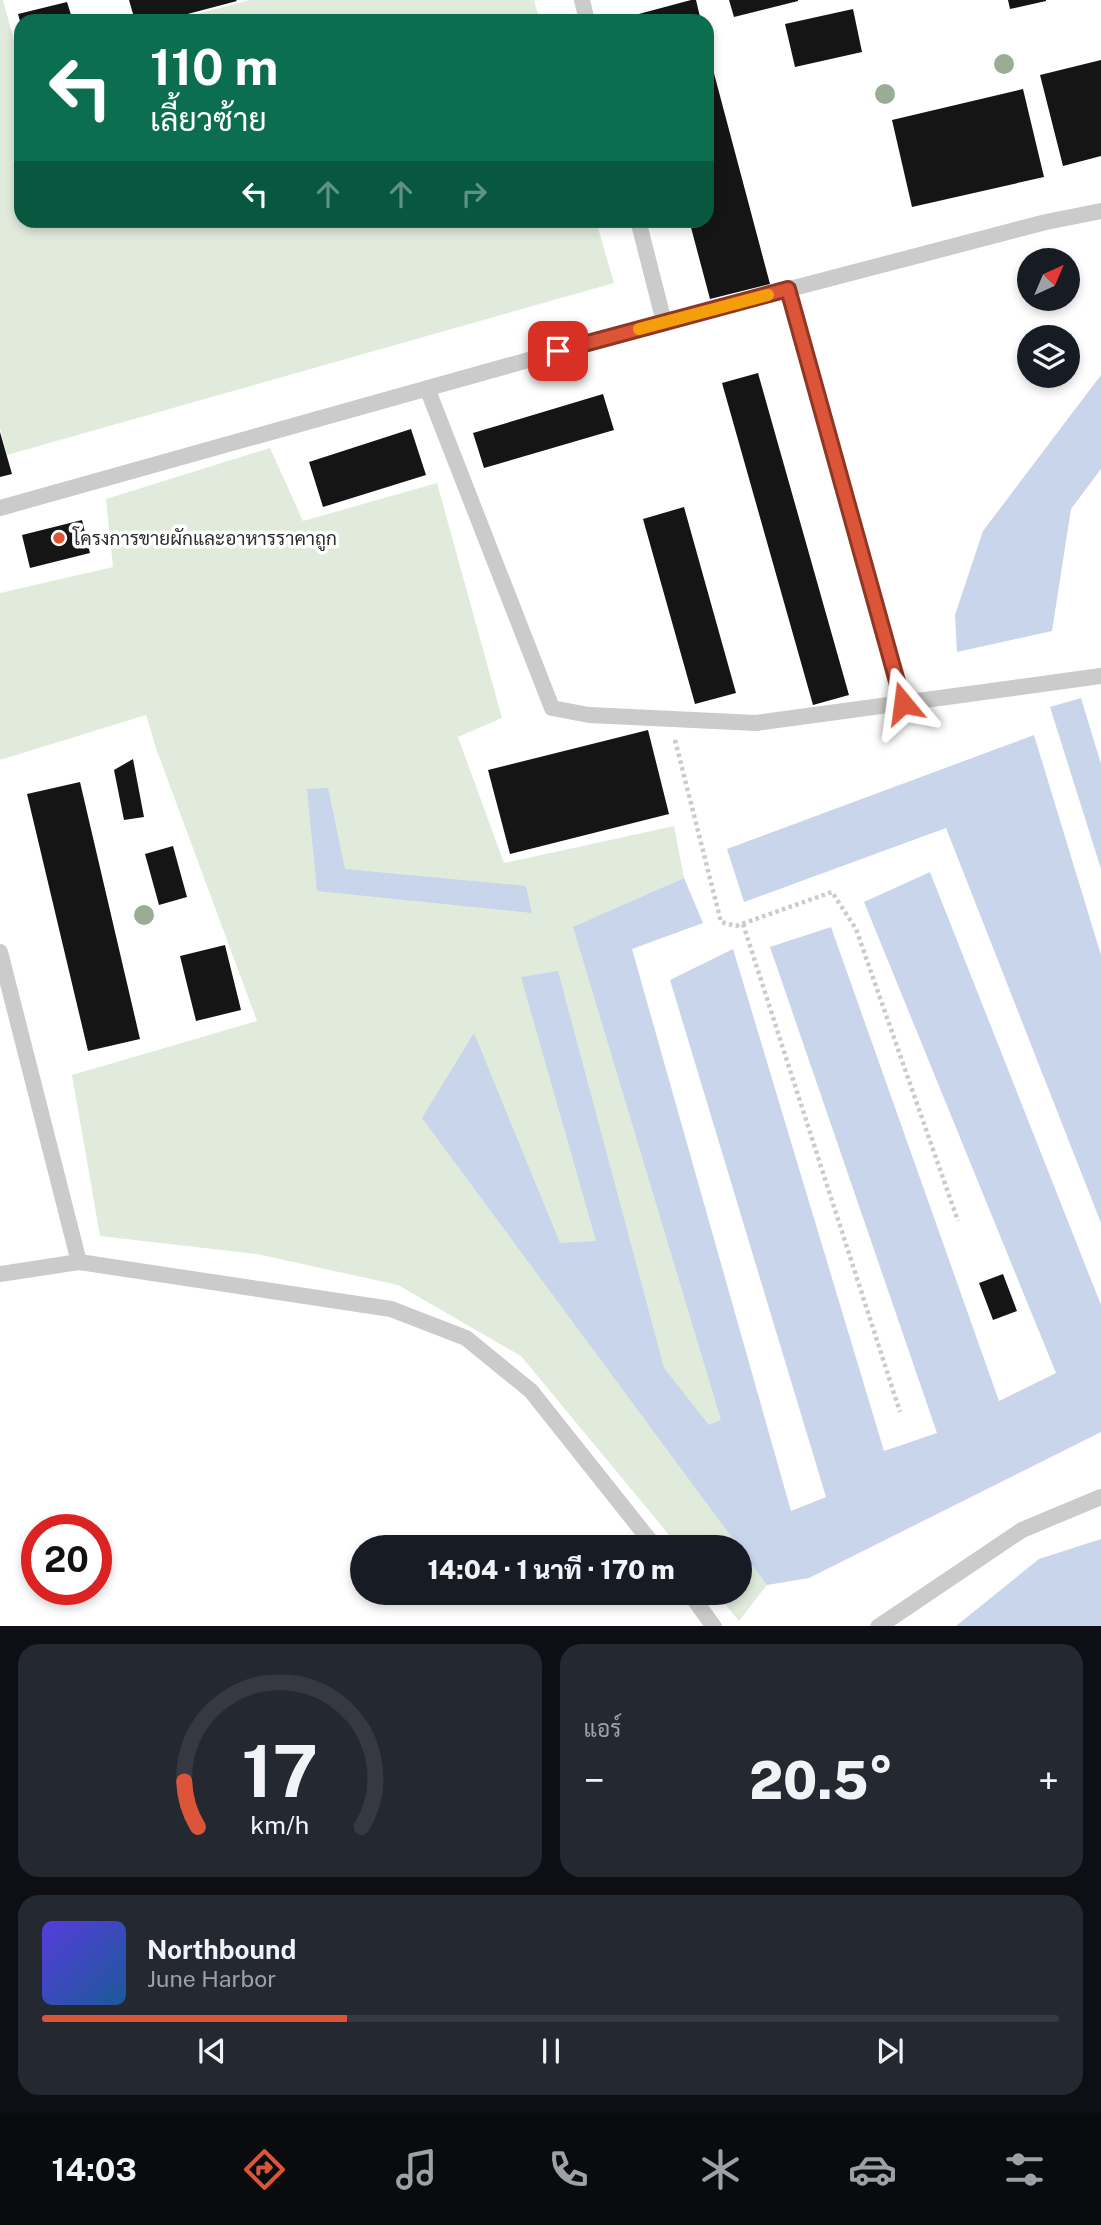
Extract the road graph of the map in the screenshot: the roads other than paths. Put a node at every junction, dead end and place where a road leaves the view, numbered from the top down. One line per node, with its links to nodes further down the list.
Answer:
1 (1101, 211): 3 (lane)
2 (640, 228): 4 (lane)
3 (788, 289): 4 (lane); 8 (lane)
4 (664, 322): 5 (lane)
5 (427, 388): 6 (lane); 8 (lane)
6 (0, 508)
7 (1101, 676): 8 (lane)
8 (903, 703)
9 (0, 953): 10 (lane)
10 (79, 1262): 11 (lane); 13 (lane)
11 (0, 1274)
12 (1101, 1497): 16 (lane)
13 (647, 1535)
14 (699, 1605): 15 (lane)
15 (714, 1626)
16 (878, 1626)

